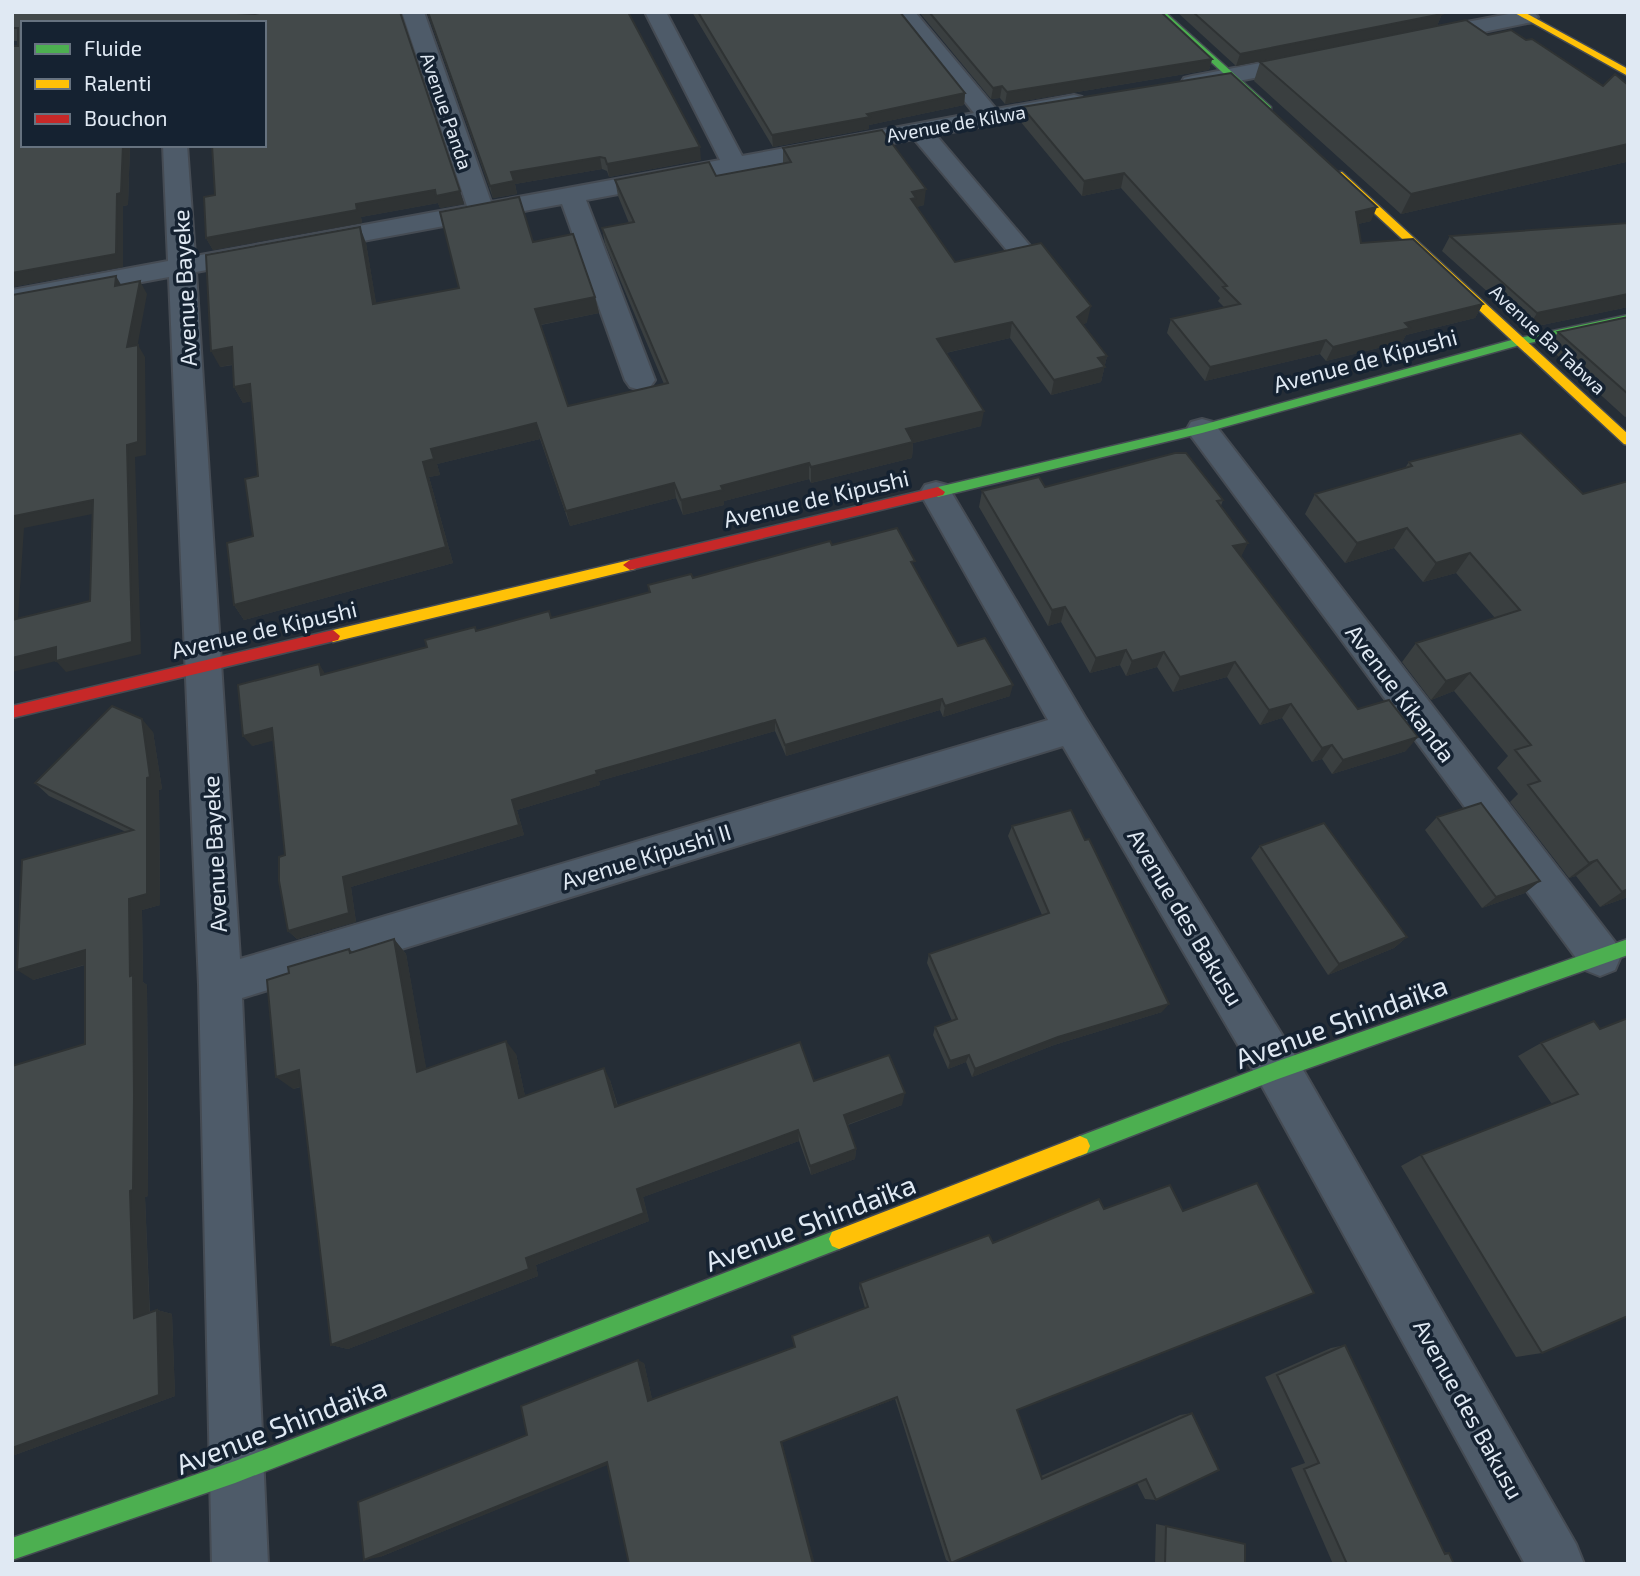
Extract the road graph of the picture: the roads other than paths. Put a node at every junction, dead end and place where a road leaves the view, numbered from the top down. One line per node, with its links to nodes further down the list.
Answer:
1 (414, 12): 19 (street, Avenue Panda)
2 (655, 12): 17 (street)
3 (904, 12): 12 (street)
4 (1160, 12): 9 (street)
5 (1522, 14): 6 (street); 8 (street)
6 (1398, 43)
7 (1329, 57): 9 (street)
8 (1628, 73)
9 (1233, 76): 10 (street); 13 (street)
10 (1165, 87)
11 (1097, 98): 12 (street, Avenue de Kilwa)
12 (989, 116): 14 (street, Avenue de Kilwa)
13 (1284, 123)
14 (918, 129): 17 (street, Avenue de Kilwa); 20 (street)
15 (175, 147): 21 (street, Avenue Bayeke)
16 (1325, 161): 24 (street, Avenue Ba Tabwa)
17 (734, 163): 18 (street, Avenue de Kilwa)
18 (571, 194): 19 (street, Avenue de Kilwa); 25 (street)
19 (481, 210): 21 (street, Avenue de Kilwa)
20 (1018, 248)
21 (183, 268): 22 (street, Avenue de Kilwa); 29 (street, Avenue Bayeke)
22 (12, 298)
23 (1628, 317): 24 (street, Avenue de Kipushi)
24 (1519, 342): 26 (street, Avenue de Kipushi); 27 (street, Avenue Ba Tabwa)
25 (640, 380)
26 (1202, 429): 28 (street, Avenue de Kipushi); 32 (street, Avenue Kikanda)
27 (1628, 441)
28 (936, 493): 29 (street, Avenue de Kipushi); 31 (street, Avenue des Bakusu)
29 (205, 667): 30 (street, Avenue de Kipushi); 33 (street, Avenue Bayeke)
30 (12, 712)
31 (1072, 728): 33 (street, Avenue Kipushi II); 34 (street, Avenue des Bakusu)
32 (1614, 952): 34 (street, Avenue Shindaïka)
33 (220, 985): 35 (street, Avenue Bayeke)
34 (1278, 1070): 35 (street, Avenue Shindaïka); 38 (street, Avenue des Bakusu)
35 (235, 1472): 36 (street, Avenue Shindaïka); 37 (street, Avenue Bayeke)
36 (12, 1549)
37 (240, 1564)
38 (1556, 1564)

